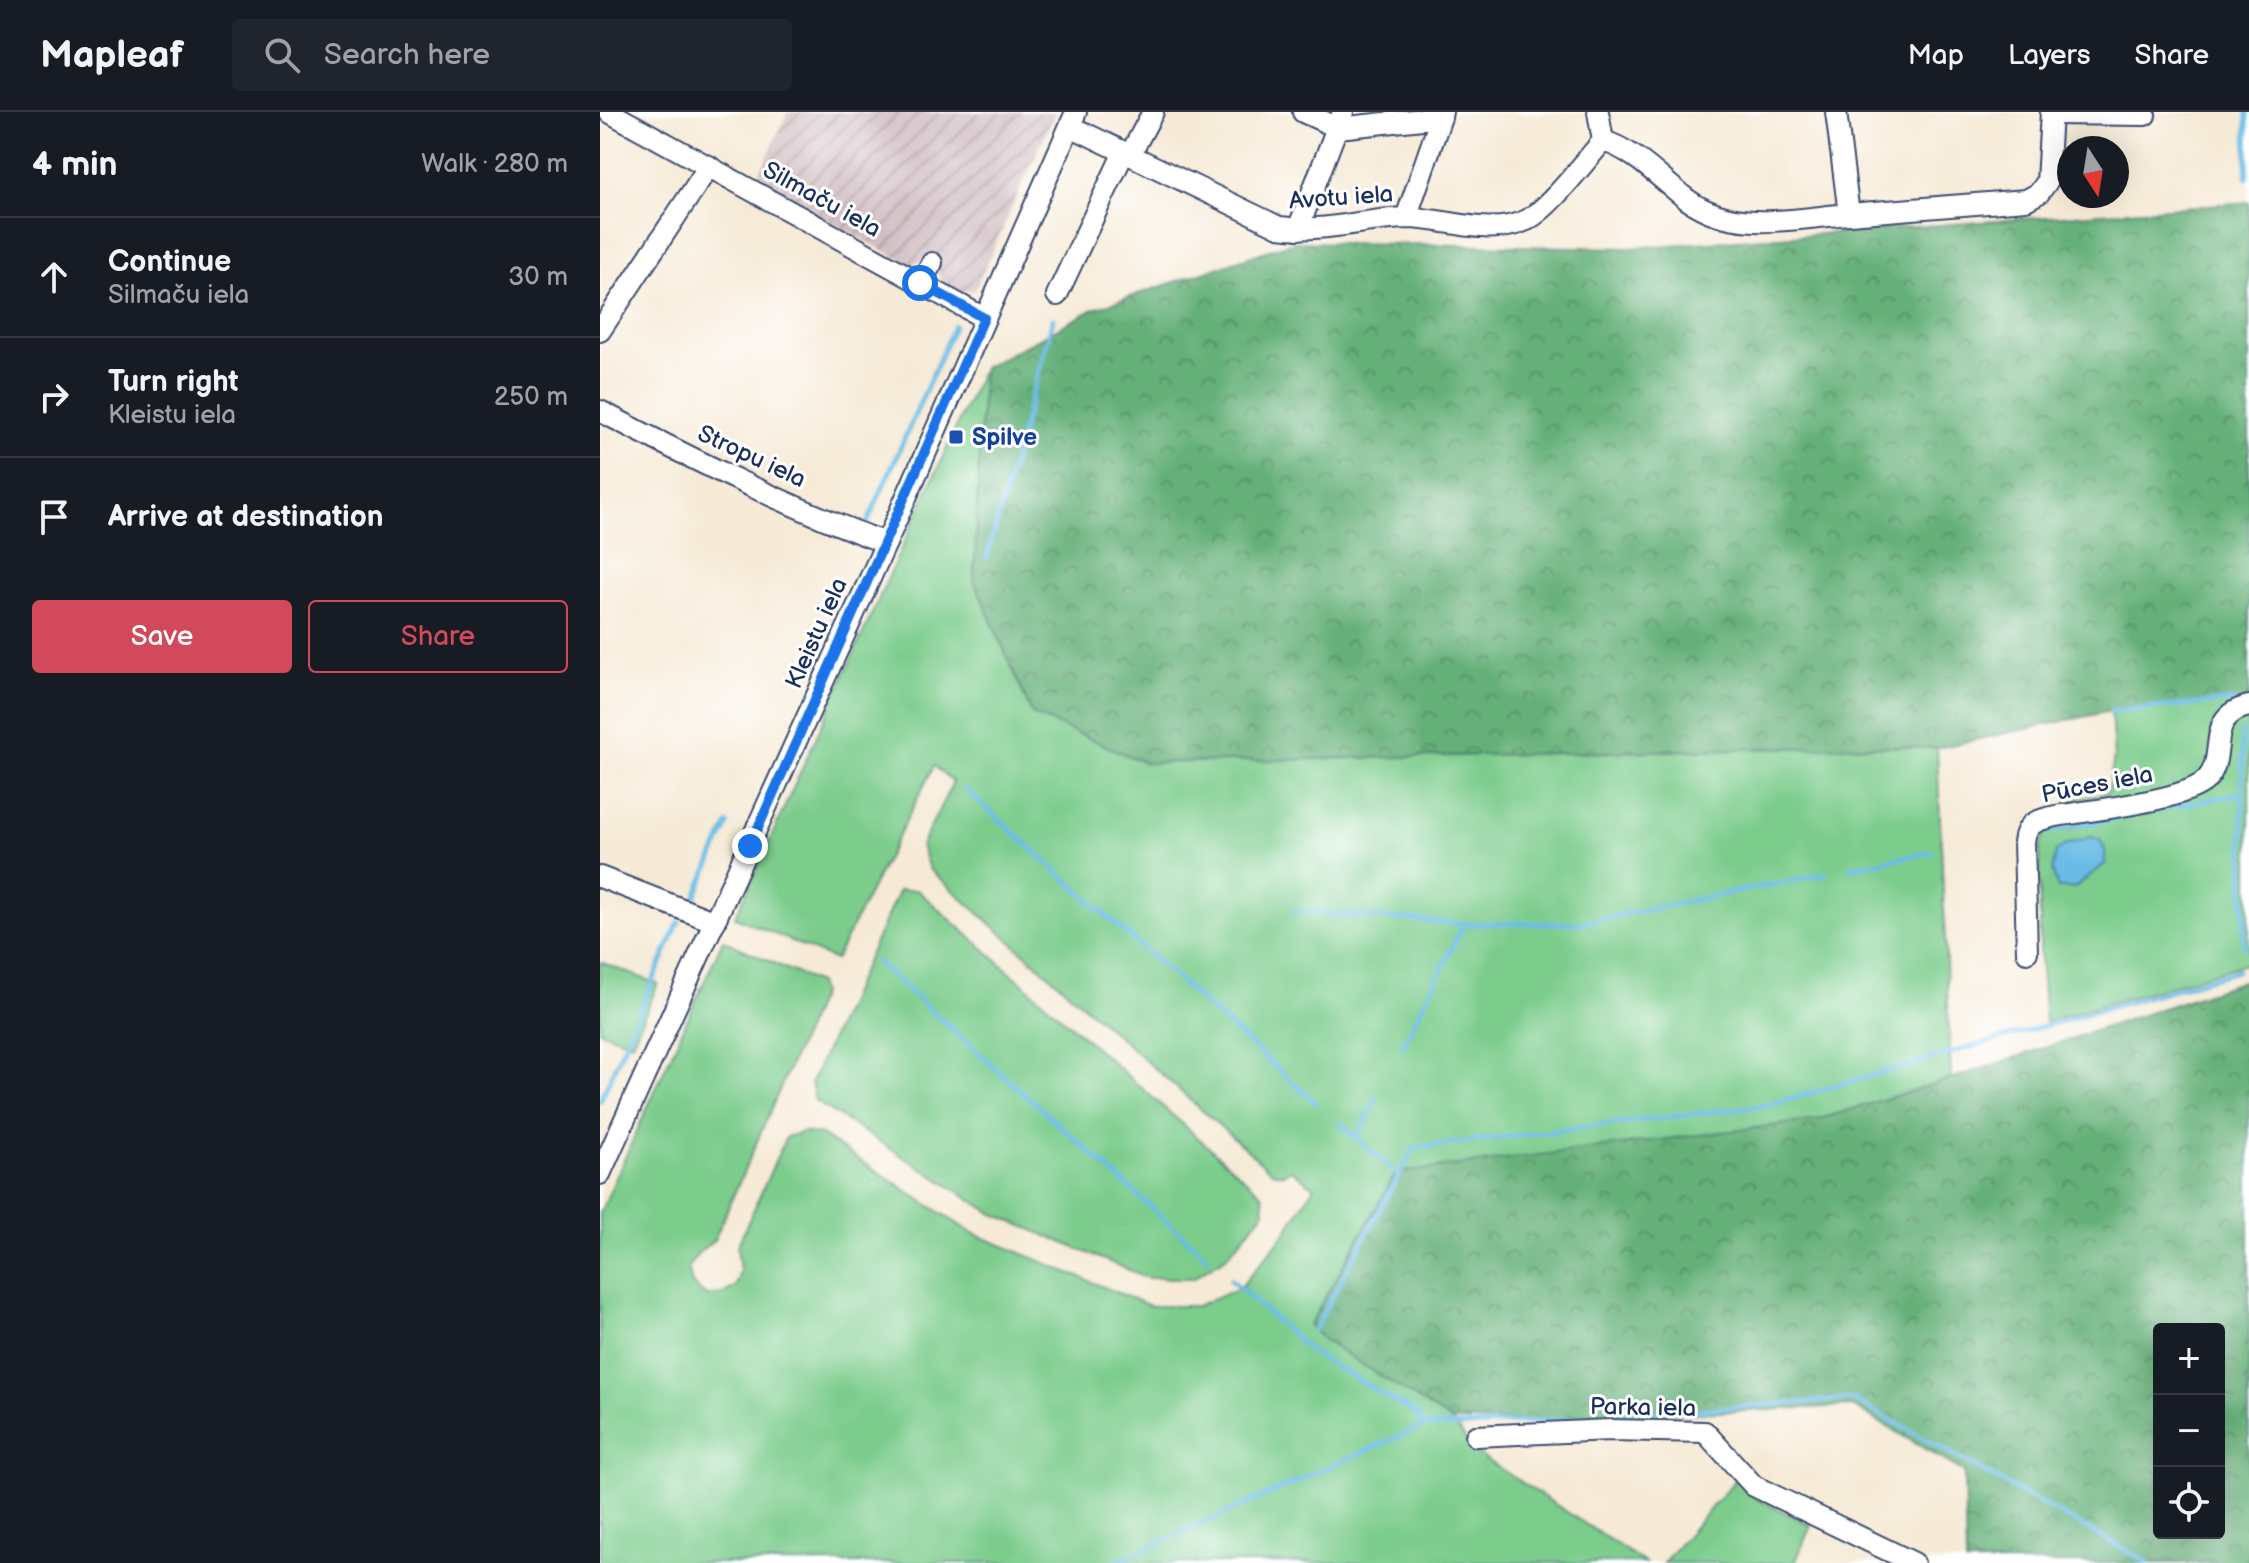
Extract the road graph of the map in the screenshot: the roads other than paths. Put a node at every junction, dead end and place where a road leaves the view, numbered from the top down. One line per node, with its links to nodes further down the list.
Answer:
1 (609, 112): 9 (street, Silmaču iela)
2 (1153, 112): 13 (street)
3 (1303, 112): 11 (street)
4 (1598, 112): 12 (street)
5 (1836, 112): 15 (street)
6 (2051, 113): 8 (street); 15 (street)
7 (1441, 115): 11 (street); 16 (street)
8 (2145, 115)
9 (640, 119): 14 (street, Silmaču iela)
10 (1073, 119): 13 (street, Avotu iela); 21 (street, Kleistu iela)
11 (1340, 120): 17 (street)
12 (1603, 141): 15 (street); 16 (street, Avotu iela)
13 (1127, 153): 17 (street, Avotu iela); 20 (street)
14 (709, 166): 19 (street, Silmaču iela); 22 (street)
15 (1849, 214)
16 (1406, 218): 17 (street, Avotu iela)
17 (1298, 229)
18 (932, 263): 19 (street)
19 (920, 283): 21 (street, Silmaču iela)
20 (1057, 295)
21 (984, 318): 24 (street, Kleistu iela)
22 (600, 331)
23 (600, 411): 24 (street, Stropu iela)
24 (886, 543): 27 (street, Kleistu iela)
25 (2249, 706): 28 (street, Pūces iela)
26 (600, 877): 27 (street)
27 (715, 922): 29 (street, Kleistu iela)
28 (2027, 952)
29 (600, 1174)
30 (1476, 1436): 31 (street, Parka iela)
31 (1914, 1563)

